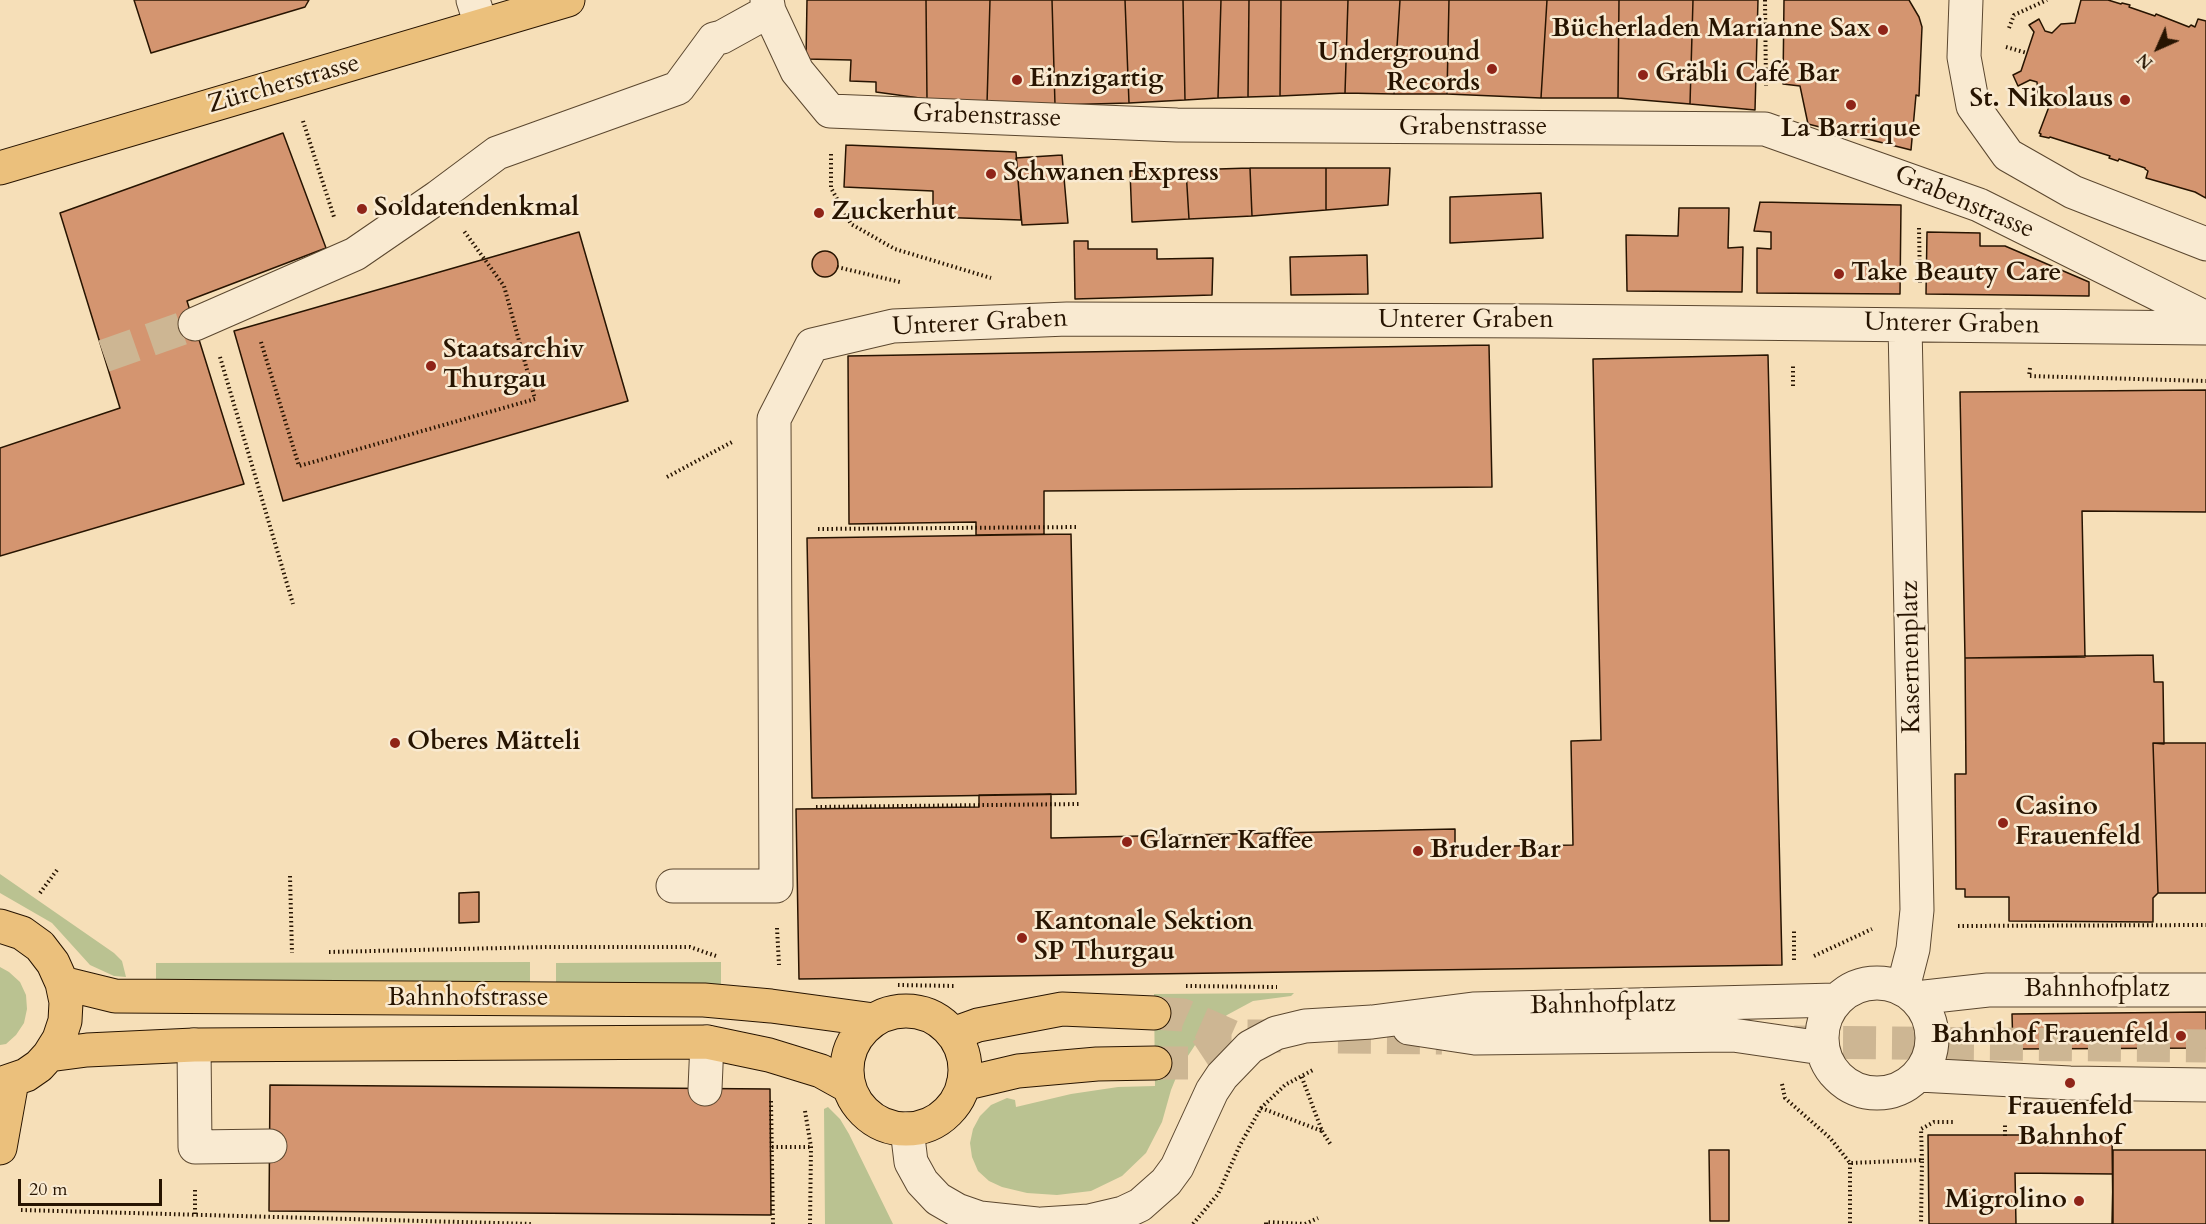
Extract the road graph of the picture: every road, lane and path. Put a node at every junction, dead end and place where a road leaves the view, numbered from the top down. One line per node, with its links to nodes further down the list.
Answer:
1 (1765, 0): 8 (path)
2 (1966, 0): 14 (street)
3 (2047, 0): 7 (path)
4 (555, 2): 6 (main road, Zürcherstrasse)
5 (768, 6): 9 (street); 15 (street)
6 (477, 12): 11 (main road, Zürcherstrasse)
7 (2027, 53)
8 (1766, 89)
9 (830, 111): 12 (street, Grabenstrasse); 16 (path)
10 (299, 112): 15 (path)
11 (0, 168)
12 (1919, 182): 17 (street, Grabenstrasse); 19 (path)
13 (462, 228): 21 (path)
14 (2206, 244)
15 (347, 258): 18 (street)
16 (994, 278)
17 (2206, 318)
18 (195, 324)
19 (1912, 325): 20 (street, Unterer Graben); 25 (street, Unterer Graben); 50 (street, Kasernenplatz)
20 (2206, 328)
21 (259, 335)
22 (224, 370): 29 (path)
23 (2047, 377): 24 (path)
24 (2206, 381)
25 (774, 419): 26 (path); 28 (street)
26 (667, 477)
27 (1079, 527): 28 (path)
28 (775, 530): 31 (street)
29 (293, 604)
30 (1079, 804): 31 (path)
31 (777, 807): 35 (street)
32 (57, 870): 36 (path)
33 (290, 876): 43 (path)
34 (673, 886): 35 (street)
35 (776, 886): 47 (path)
36 (40, 893)
37 (2206, 925): 39 (path)
38 (0, 926): 48 (main road)
39 (1950, 927)
40 (1794, 929): 46 (path)
41 (327, 952): 45 (path)
42 (280, 953): 43 (path)
43 (292, 953): 44 (path)
44 (304, 953)
45 (722, 958)
46 (1794, 962)
47 (779, 976)
48 (62, 983): 53 (main road, Bahnhofstrasse); 59 (main road)
49 (2206, 990): 50 (street, Bahnhofplatz)
50 (1910, 993): 51 (street); 63 (street)
51 (1836, 1000): 54 (street, Bahnhofplatz); 58 (street)
52 (1154, 1013): 55 (main road)
53 (874, 1020): 55 (main road); 68 (main road)
54 (1372, 1023): 58 (street, Bahnhofplatz); 91 (street, Bahnhofplatz)
55 (953, 1034): 66 (main road)
56 (707, 1042): 57 (main road, Bahnhofstrasse); 68 (main road, Bahnhofstrasse); 69 (street)
57 (194, 1045): 59 (main road, Bahnhofstrasse); 79 (street)
58 (1822, 1048): 63 (street)
59 (49, 1055): 65 (main road)
60 (1155, 1063): 66 (main road)
61 (1316, 1069): 64 (path)
62 (1781, 1075): 84 (path)
63 (1919, 1075): 67 (street)
64 (1302, 1076): 72 (path); 76 (path)
65 (6, 1083): 82 (main road)
66 (963, 1084): 75 (main road)
67 (2206, 1085)
68 (848, 1086): 75 (main road)
69 (705, 1089)
70 (771, 1091): 80 (path)
71 (802, 1102): 81 (path)
72 (1261, 1108): 76 (path); 92 (path)
73 (1957, 1122): 83 (path)
74 (1998, 1122): 77 (path)
75 (907, 1129): 90 (street)
76 (1322, 1131): 78 (path)
77 (2005, 1136)
78 (1331, 1145)
79 (270, 1146)
80 (771, 1147): 81 (path); 88 (path)
81 (811, 1147): 89 (path)
82 (0, 1148)
83 (1922, 1160): 84 (path); 96 (path)
84 (1850, 1163): 95 (path)
85 (21, 1210): 87 (path)
86 (1318, 1218): 94 (path)
87 (532, 1224)
88 (773, 1224)
89 (810, 1224)
90 (1037, 1224)
91 (1042, 1224)
92 (1193, 1224)
93 (1266, 1224): 94 (path)
94 (1304, 1224)
95 (1850, 1224)
96 (1921, 1224)

